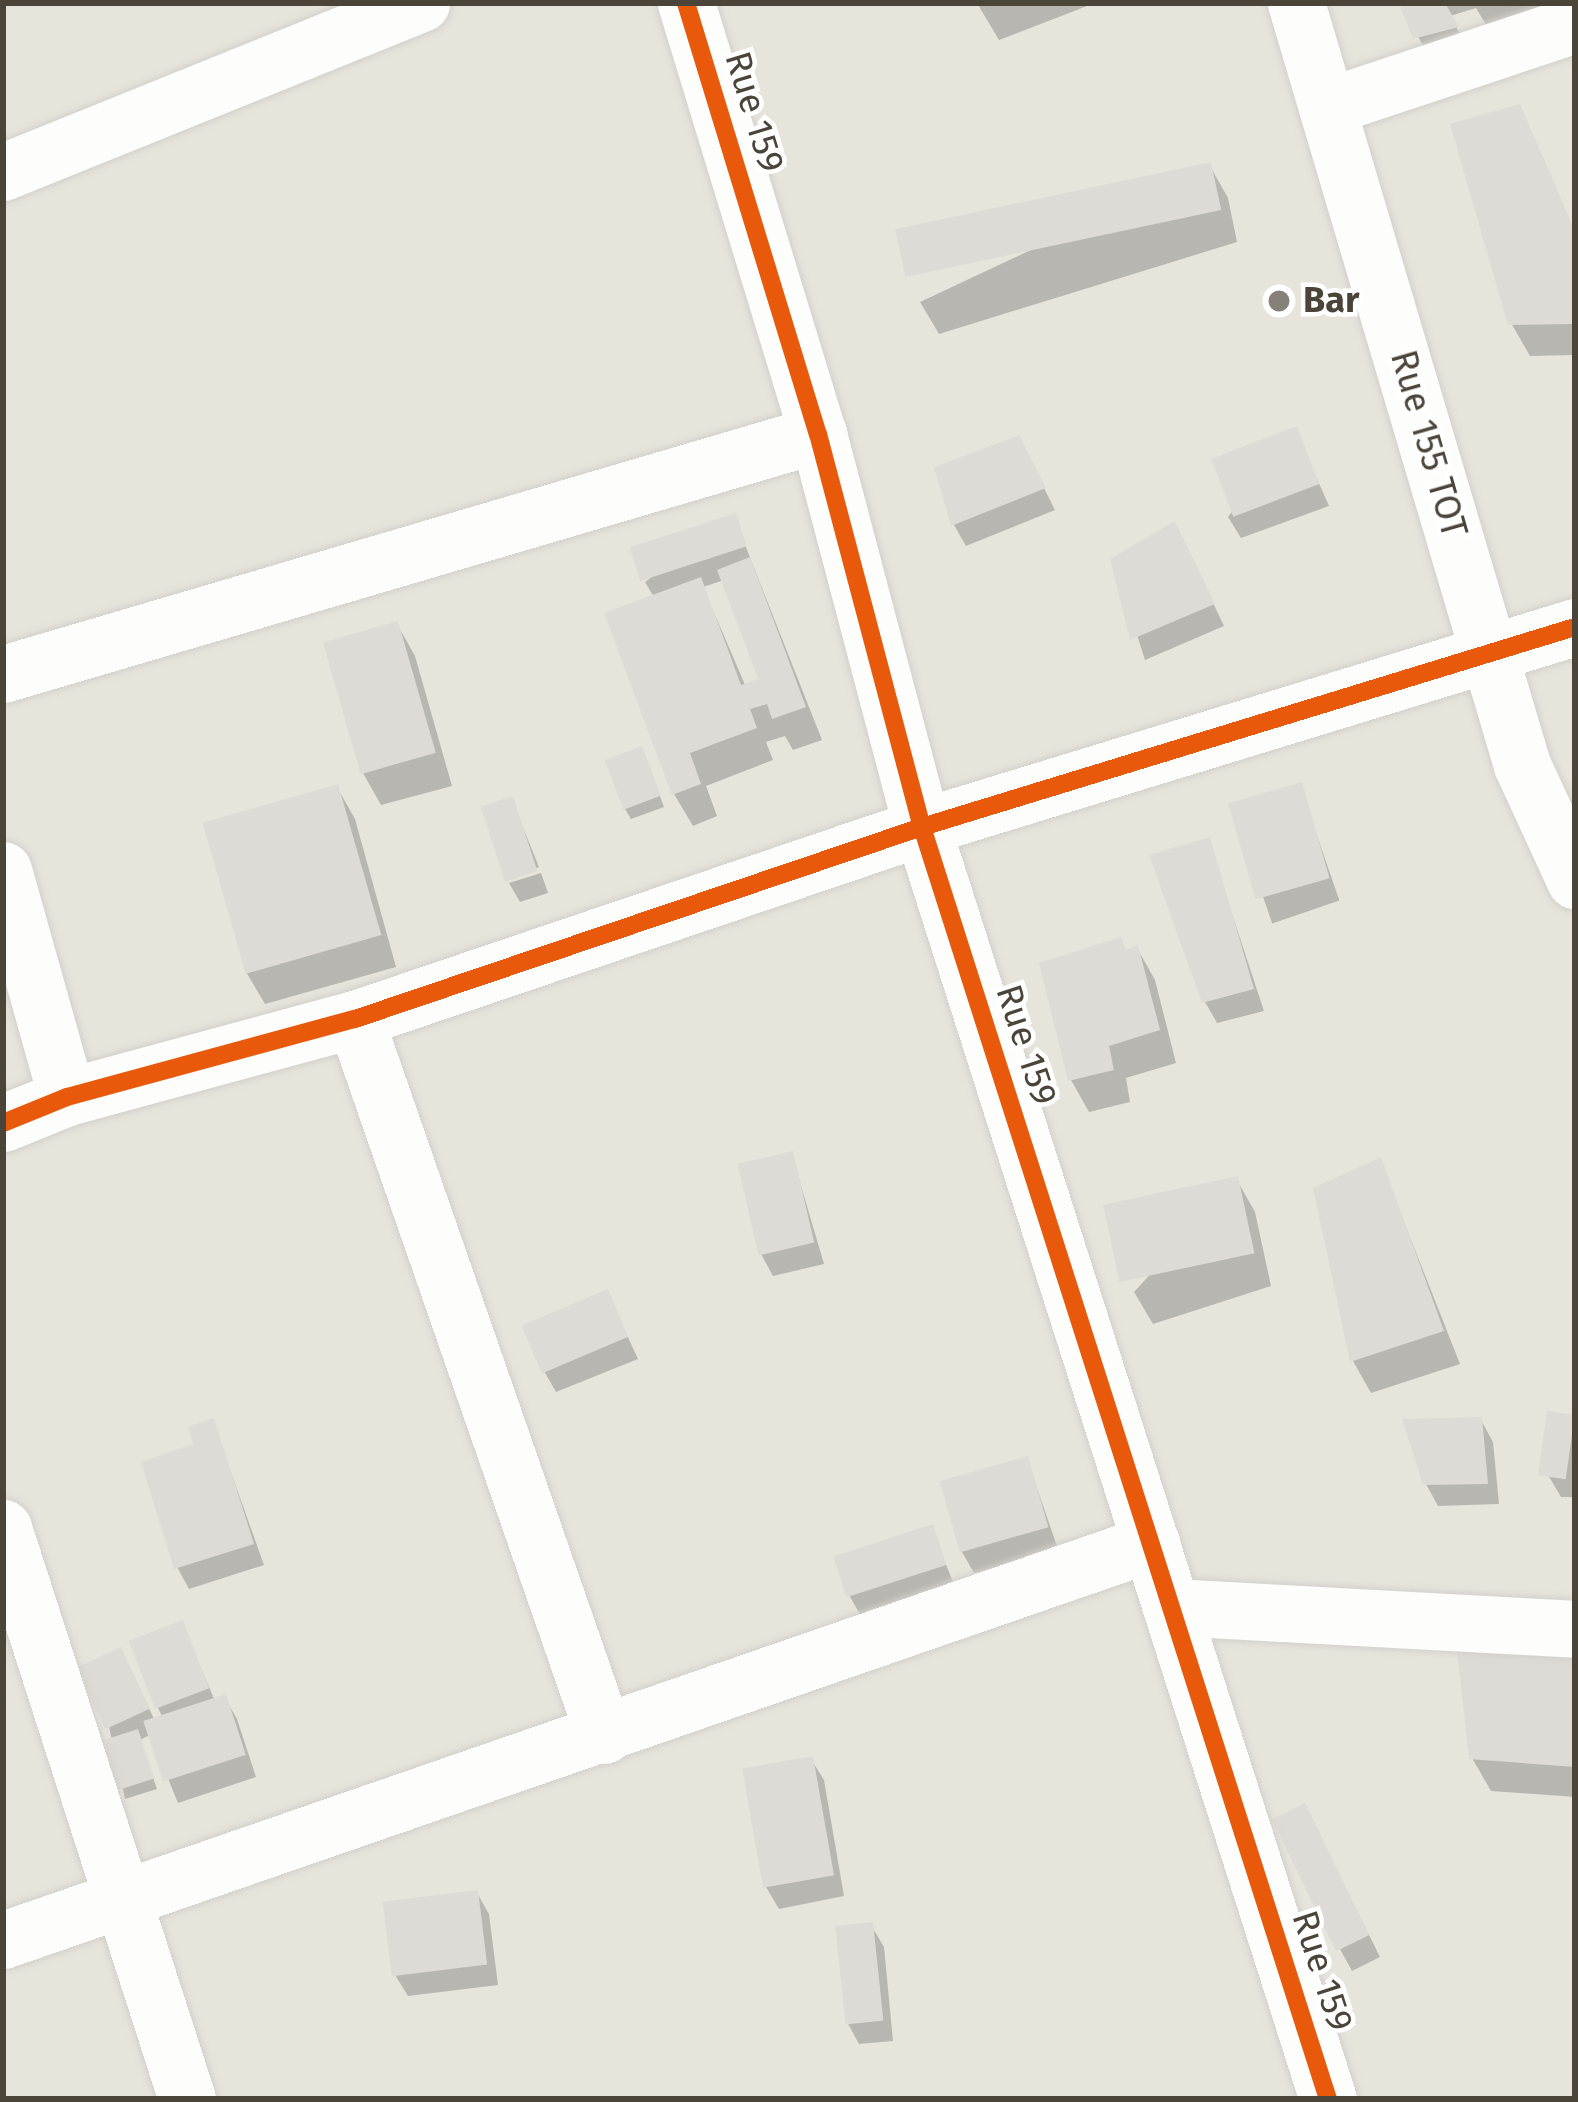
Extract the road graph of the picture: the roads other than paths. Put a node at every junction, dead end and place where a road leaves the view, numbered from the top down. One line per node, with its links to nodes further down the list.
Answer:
1 (421, 3): 6 (street)
2 (686, 3): 7 (street, Rue 159)
3 (1296, 3): 5 (street, Rue 155 TOT)
4 (1575, 24): 5 (street)
5 (1330, 106): 9 (street, Rue 155 TOT)
6 (3, 172)
7 (818, 434): 10 (street); 11 (street, Rue 159)
8 (1575, 627): 9 (street)
9 (1488, 653): 11 (street); 13 (street, Rue 155 TOT)
10 (3, 674)
11 (922, 826): 14 (street); 18 (street, Rue 159)
12 (3, 870): 15 (street)
13 (1575, 880)
14 (355, 1019): 15 (street); 21 (street)
15 (68, 1097): 16 (street)
16 (3, 1123)
17 (3, 1528): 22 (street)
18 (1151, 1543): 19 (street, Rue 159); 21 (street)
19 (1172, 1607): 20 (street); 25 (street, Rue 159)
20 (1575, 1629)
21 (604, 1735): 22 (street)
22 (121, 1899): 23 (street); 24 (street)
23 (3, 1940)
24 (187, 2099)
25 (1328, 2099)

